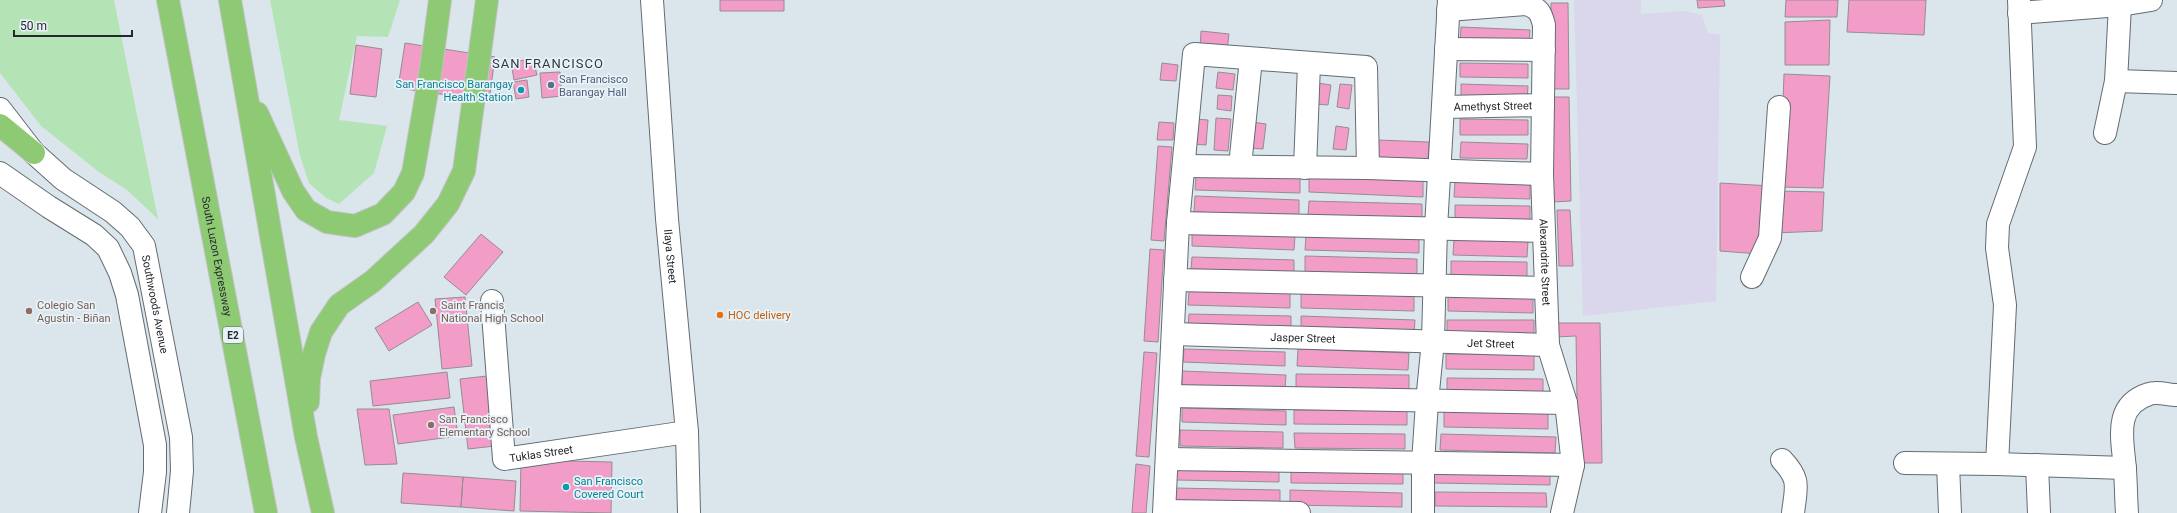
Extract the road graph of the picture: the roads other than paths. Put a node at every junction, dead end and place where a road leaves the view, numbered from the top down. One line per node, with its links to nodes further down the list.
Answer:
1 (168, 0): 62 (highway, South Luzon Expressway / E2)
2 (230, 0): 16 (highway)
3 (440, 0): 16 (highway)
4 (487, 0): 49 (highway)
5 (652, 0): 48 (street, Ilaya Street)
6 (2151, 0): 8 (street)
7 (1448, 5): 10 (street); 11 (street, Alexandrite Street)
8 (2120, 5): 9 (street); 14 (street)
9 (2019, 6): 55 (street)
10 (1446, 49): 11 (street); 18 (street)
11 (1544, 50): 17 (street, Alexandrite Street)
12 (1251, 59): 13 (street); 24 (street); 25 (street)
13 (1309, 64): 26 (street); 27 (street)
14 (2116, 82): 15 (street); 22 (street)
15 (2177, 83)
16 (244, 85): 49 (highway)
17 (1543, 105): 18 (street, Amethyst Street); 30 (street, Alexandrite Street)
18 (1443, 107): 28 (street)
19 (1779, 107): 36 (street)
20 (0, 109): 23 (street, Southwoods Avenue)
21 (0, 125): 23 (highway)
22 (2105, 133)
23 (34, 153): 34 (street, Southwoods Avenue)
24 (1185, 166): 25 (street); 31 (street)
25 (1240, 166): 26 (street)
26 (1305, 168): 27 (street)
27 (1368, 168): 28 (street)
28 (1439, 172): 30 (street); 32 (street)
29 (0, 173): 35 (street)
30 (1542, 174): 33 (street, Alexandrite Street)
31 (1178, 223): 32 (street); 37 (street)
32 (1436, 228): 33 (street); 38 (street)
33 (1544, 231): 39 (street, Alexandrite Street)
34 (148, 268): 35 (street); 61 (street, Southwoods Avenue)
35 (120, 273): 60 (street)
36 (1752, 277)
37 (1175, 280): 38 (street); 41 (street)
38 (1434, 286): 39 (street); 42 (street)
39 (1545, 288): 43 (street, Alexandrite Street)
40 (492, 301): 48 (street, Tuklas Street)
41 (1173, 334): 42 (street, Jasper Street); 45 (street)
42 (1433, 341): 43 (street, Jet Street); 46 (street)
43 (1548, 345): 47 (street, Alexandrite Street)
44 (2177, 395): 58 (street)
45 (1170, 396): 46 (street); 50 (street)
46 (1427, 402): 47 (street); 52 (street)
47 (1566, 403): 57 (street, Alexandrite Street)
48 (687, 432): 64 (street, Ilaya Street)
49 (306, 437): 63 (highway)
50 (1167, 459): 52 (street); 59 (street)
51 (1782, 460): 68 (street)
52 (1423, 463): 57 (street); 66 (street)
53 (1905, 463): 54 (street)
54 (1948, 464): 55 (street); 69 (street)
55 (1997, 464): 56 (street)
56 (2037, 465): 58 (street); 70 (street)
57 (1573, 466): 67 (street, Alexandrite Street)
58 (2125, 468): 71 (street)
59 (1164, 512): 65 (street)
60 (150, 513)
61 (178, 513)
62 (266, 513)
63 (323, 513)
64 (689, 513)
65 (1299, 513)
66 (1423, 513)
67 (1562, 513)
68 (1793, 513)
69 (1950, 513)
70 (2039, 513)
71 (2127, 513)

